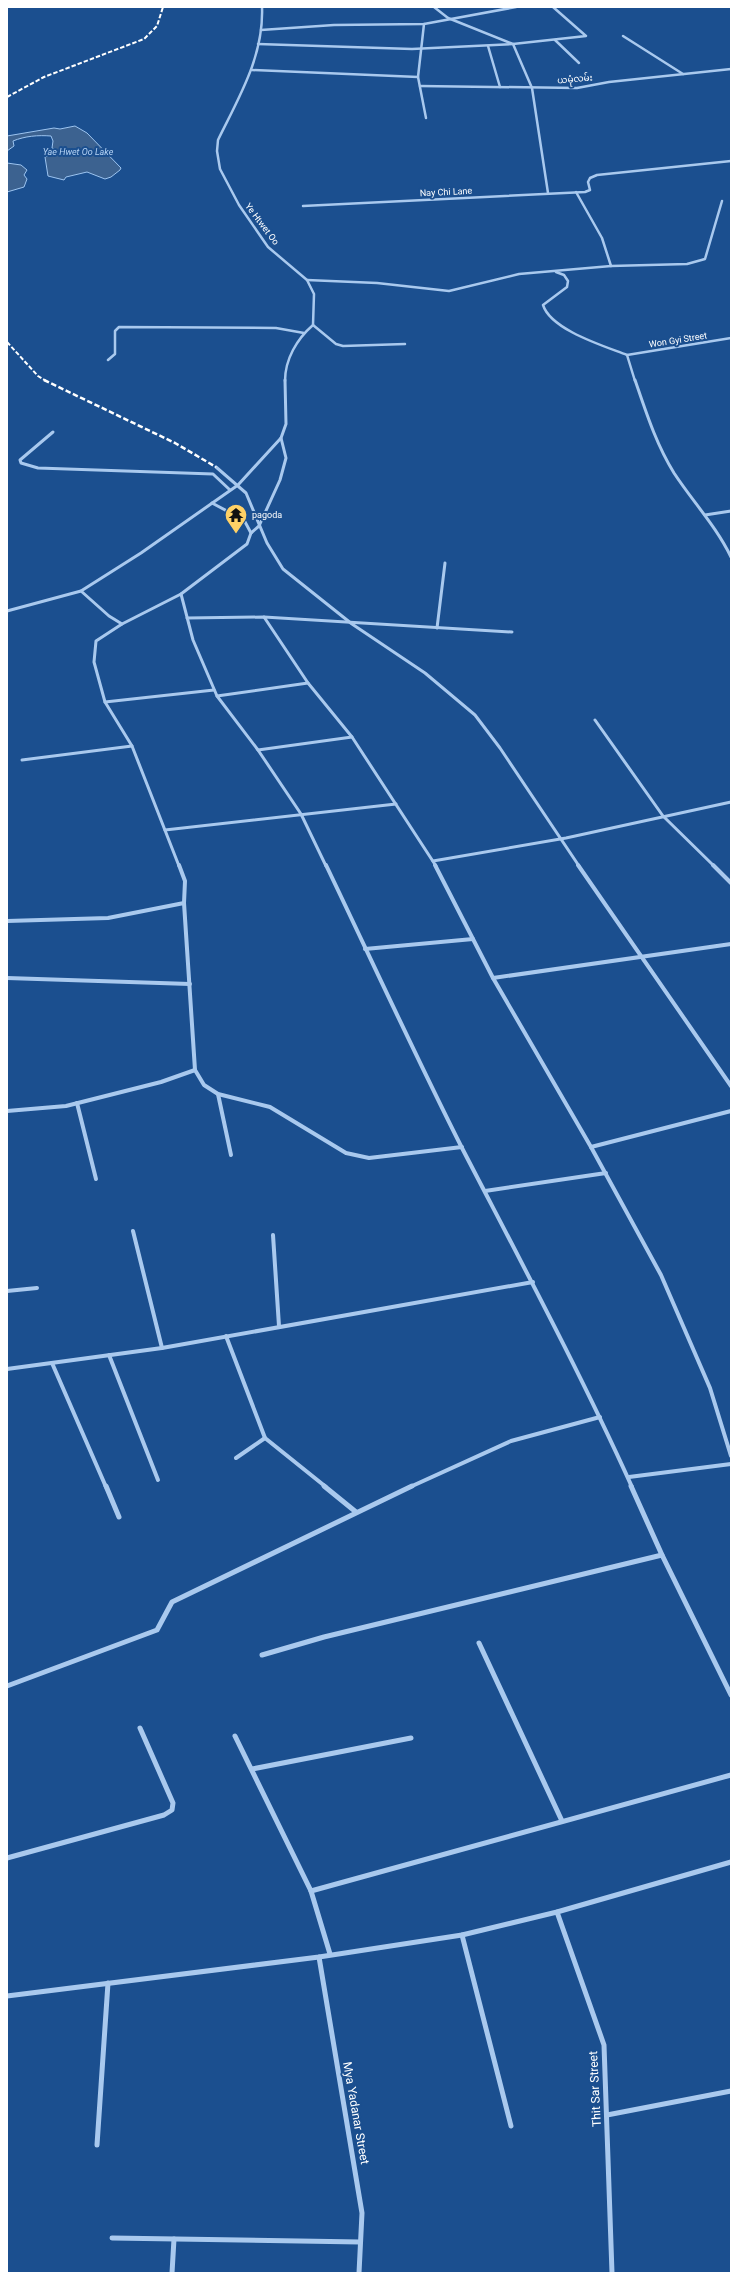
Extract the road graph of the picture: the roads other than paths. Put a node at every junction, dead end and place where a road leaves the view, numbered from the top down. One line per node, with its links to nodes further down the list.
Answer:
1 (262, 7): 7 (street, Ye Htwet Oo)
2 (434, 7): 5 (street)
3 (516, 7): 5 (street)
4 (554, 7): 9 (street)
5 (448, 18): 6 (street); 11 (street)
6 (424, 24): 7 (street); 13 (street)
7 (261, 30): 10 (street, Ye Htwet Oo)
8 (623, 36): 17 (street)
9 (555, 40): 11 (street); 14 (street)
10 (258, 44): 13 (street); 16 (street, Ye Htwet Oo)
11 (513, 44): 12 (street); 21 (street)
12 (488, 46): 13 (street); 20 (street)
13 (420, 48): 18 (street)
14 (579, 63)
15 (731, 69): 17 (street, ယမုံလမ်း)
16 (252, 70): 18 (street); 30 (street, Ye Htwet Oo)
17 (683, 74): 21 (street, ယမုံလမ်း)
18 (418, 77): 19 (street)
19 (420, 86): 20 (street, ယမုံလမ်း); 22 (street)
20 (500, 87): 21 (street, ယမုံလမ်း)
21 (532, 88): 25 (street)
22 (426, 118)
23 (731, 161): 24 (street, Nay Chi Lane)
24 (576, 192): 25 (street, Nay Chi Lane); 28 (street)
25 (548, 193): 27 (street, Nay Chi Lane)
26 (722, 201): 28 (street)
27 (303, 206)
28 (611, 266): 29 (street)
29 (554, 271): 30 (street); 35 (street)
30 (307, 280): 31 (street, Ye Htwet Oo)
31 (313, 325): 32 (street); 34 (street)
32 (304, 333): 36 (street); 38 (street)
33 (731, 338): 35 (street, Won Gyi Street)
34 (405, 344)
35 (627, 355): 44 (street)
36 (108, 360)
37 (53, 432): 41 (street)
38 (281, 438): 40 (street); 45 (street)
39 (216, 467): 40 (street)
40 (238, 485): 41 (street); 45 (street)
41 (230, 490): 42 (street)
42 (212, 503): 46 (street); 50 (street)
43 (731, 511): 44 (street)
44 (705, 515): 47 (street)
45 (259, 526): 46 (street); 56 (street)
46 (251, 533): 51 (street)
47 (730, 551): 48 (street)
48 (731, 557)
49 (445, 563): 57 (street)
50 (80, 591): 52 (street); 55 (street)
51 (181, 594): 54 (street); 55 (street)
52 (8, 610)
53 (264, 617): 54 (street); 56 (street); 59 (street)
54 (188, 618): 60 (street)
55 (122, 624): 62 (street)
56 (352, 624): 57 (street); 73 (street)
57 (437, 628): 58 (street)
58 (512, 632)
59 (308, 683): 61 (street); 64 (street)
60 (214, 690): 61 (street); 62 (street)
61 (217, 696): 66 (street)
62 (105, 702): 65 (street)
63 (595, 720): 71 (street)
64 (352, 737): 66 (street); 69 (street)
65 (132, 746): 67 (street); 72 (street)
66 (258, 750): 70 (street)
67 (22, 760)
68 (731, 802): 71 (street)
69 (396, 804): 70 (street); 74 (street)
70 (301, 814): 72 (street); 80 (street)
71 (663, 816): 73 (street); 75 (street)
72 (165, 830): 76 (street)
73 (560, 839): 74 (street); 81 (street)
74 (434, 861): 78 (street)
75 (731, 884)
76 (184, 903): 77 (street); 84 (street)
77 (7, 921)
78 (473, 939): 80 (street); 83 (street)
79 (731, 944): 81 (street)
80 (365, 949): 91 (street)
81 (641, 957): 83 (street); 86 (street)
82 (7, 978): 84 (street)
83 (493, 978): 92 (street)
84 (190, 984): 85 (street)
85 (195, 1070): 87 (street); 88 (street)
86 (731, 1086)
87 (218, 1094): 91 (street); 93 (street)
88 (77, 1103): 89 (street); 95 (street)
89 (7, 1111)
90 (731, 1111): 92 (street)
91 (462, 1147): 96 (street)
92 (591, 1147): 94 (street)
93 (231, 1155)
94 (606, 1173): 96 (street); 110 (street)
95 (96, 1179)
96 (486, 1191): 99 (street)
97 (133, 1230): 104 (street)
98 (273, 1235): 102 (street)
99 (533, 1282): 102 (street); 108 (street)
100 (37, 1288): 101 (street)
101 (7, 1291)
102 (279, 1326): 103 (street)
103 (226, 1336): 104 (street); 109 (street)
104 (162, 1348): 105 (street)
105 (109, 1355): 106 (street); 114 (street)
106 (52, 1363): 107 (street); 116 (street)
107 (7, 1369)
108 (600, 1417): 113 (street); 115 (street)
109 (265, 1438): 111 (street); 115 (street)
110 (731, 1456)
111 (236, 1458)
112 (731, 1464): 113 (street)
113 (629, 1477): 117 (street)
114 (158, 1480)
115 (356, 1512): 120 (street)
116 (119, 1517)
117 (662, 1555): 119 (street); 121 (street)
118 (479, 1643): 127 (street)
119 (262, 1655)
120 (7, 1686)
121 (731, 1695)
122 (140, 1728): 128 (street)
123 (235, 1736): 125 (street)
124 (411, 1738): 125 (street)
125 (252, 1769): 130 (street)
126 (731, 1775): 127 (street)
127 (562, 1822): 130 (street)
128 (7, 1858)
129 (731, 1862): 131 (street)
130 (311, 1891): 133 (street)
131 (558, 1912): 132 (street); 138 (street, Thit Sar Street)
132 (462, 1935): 133 (street); 139 (street)
133 (330, 1954): 134 (street)
134 (319, 1957): 135 (street); 143 (street, Mya Yadanar Street)
135 (108, 1983): 136 (street); 140 (street)
136 (7, 1996)
137 (731, 2091): 138 (street)
138 (607, 2115): 146 (street, Thit Sar Street)
139 (511, 2126)
140 (97, 2145)
141 (112, 2238): 142 (street)
142 (174, 2239): 143 (street); 144 (street)
143 (360, 2242): 145 (street, Mya Yadanar Street)
144 (172, 2273)
145 (359, 2273)
146 (612, 2273)

